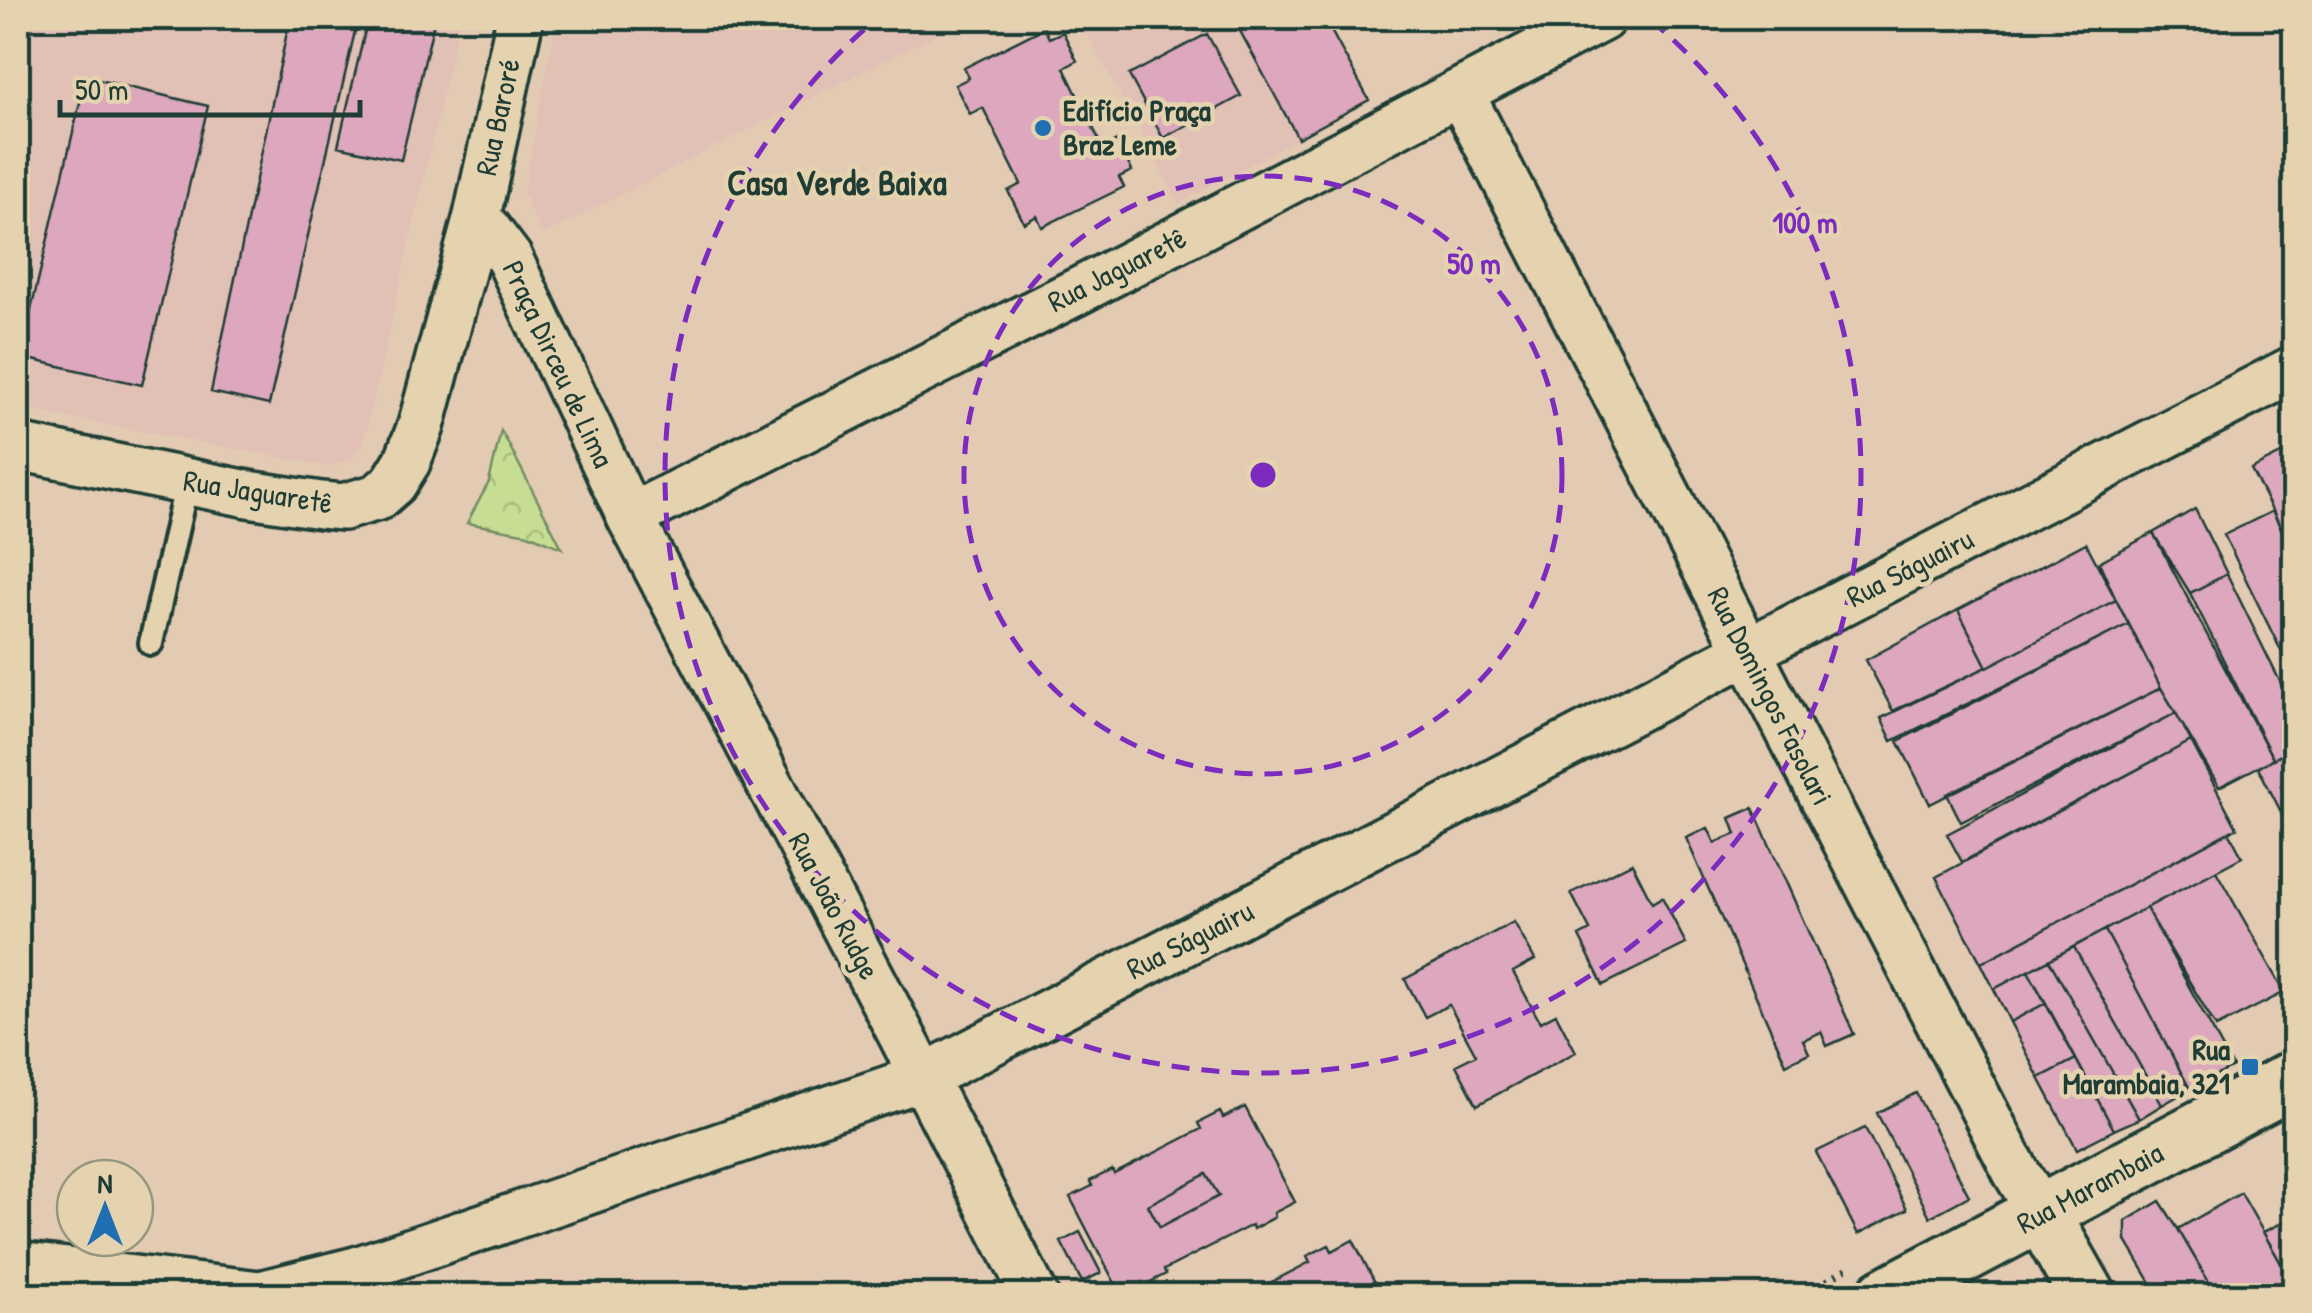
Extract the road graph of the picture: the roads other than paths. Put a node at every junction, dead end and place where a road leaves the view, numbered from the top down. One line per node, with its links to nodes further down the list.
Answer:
1 (520, 18): 4 (street, Rua Baroré)
2 (1602, 18): 3 (street, Rua Jaguaretê)
3 (1460, 92): 8 (street, Rua Jaguaretê); 10 (street, Rua Domingos Fasolari)
4 (477, 216): 7 (street, Rua Jaguaretê); 8 (street, Praça Dirceu de Lima)
5 (2294, 369): 10 (street, Rua Ságuairu)
6 (18, 447): 7 (street, Rua Jaguaretê)
7 (187, 482): 9 (lane)
8 (630, 518): 11 (street, Rua João Rudge)
9 (151, 643)
10 (1747, 652): 11 (street, Rua Ságuairu); 13 (street, Rua Domingos Fasolari)
11 (924, 1078): 16 (street, Rua Ságuairu); 17 (street, Rua João Rudge)
12 (2294, 1079): 13 (street, Rua Marambaia)
13 (2041, 1213): 18 (street, Rua Marambaia); 19 (street, Rua Domingos Fasolari)
14 (18, 1266): 15 (street, Rua Ságuairu)
15 (62, 1284): 16 (street, Rua Ságuairu)
16 (260, 1295)
17 (1035, 1296)
18 (1886, 1296)
19 (2088, 1296)

